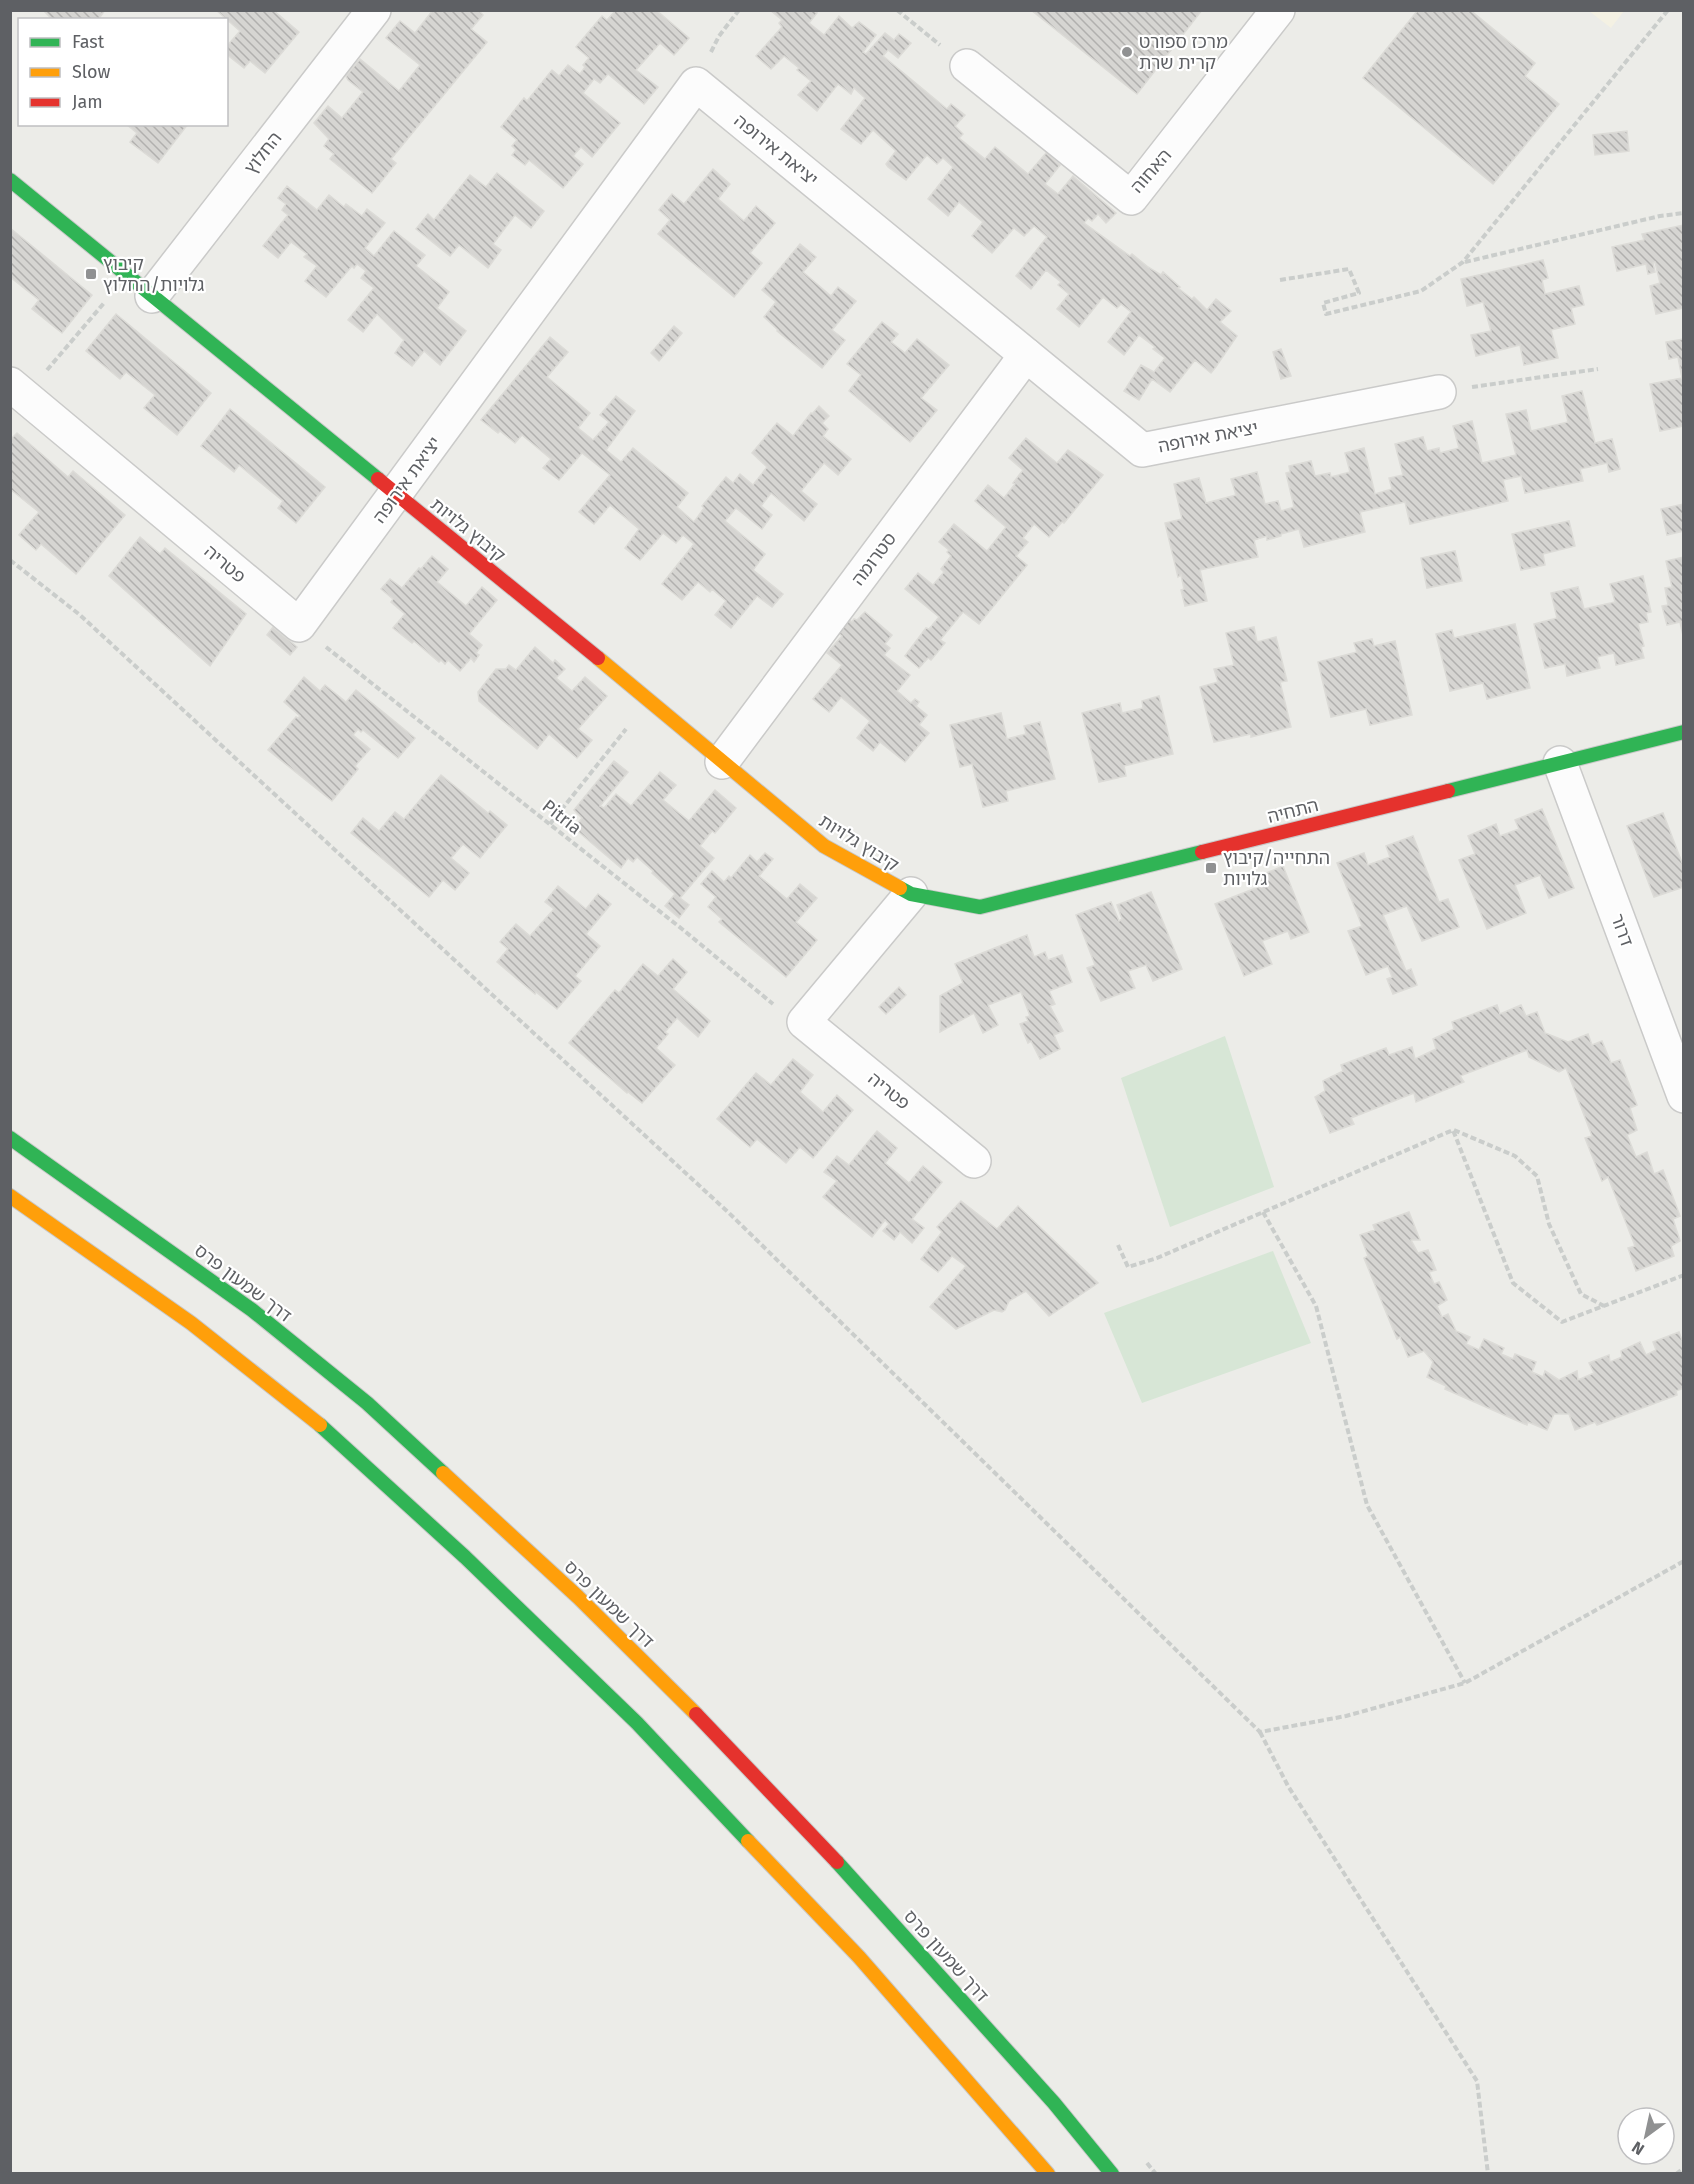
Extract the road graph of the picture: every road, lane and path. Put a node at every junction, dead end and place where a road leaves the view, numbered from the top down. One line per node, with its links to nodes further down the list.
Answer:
1 (374, 10): 13 (street, החלוץ)
2 (739, 10): 7 (path)
3 (897, 10): 6 (path)
4 (1278, 10): 6 (street, האחוה)
5 (1668, 10): 10 (path)
6 (967, 66)
7 (696, 84): 14 (street, יציאת אירופה); 18 (street, יציאת אירופה)
8 (10, 180): 11 (street, קיבוץ גלויות)
9 (1683, 213): 10 (path)
10 (1463, 262): 12 (path)
11 (127, 275): 13 (street, קיבוץ גלויות); 16 (path)
12 (1280, 280)
13 (152, 296): 18 (street, קיבוץ גלויות)
14 (1026, 355): 17 (street, יציאת אירופה); 23 (street, סטרומה)
15 (1598, 369): 17 (path)
16 (18, 390): 20 (street, פטריה)
17 (1439, 392)
18 (396, 495): 20 (street, יציאת אירופה); 21 (street, קיבוץ גלויות)
19 (10, 560): 39 (path)
20 (299, 626): 25 (path, Pitria)
21 (649, 700): 23 (street, קיבוץ גלויות); 25 (path)
22 (1683, 732): 24 (street, התחיה)
23 (722, 762): 26 (street, קיבוץ גלויות)
24 (1560, 763): 26 (street, התחיה); 28 (street, דרור)
25 (550, 824): 27 (path, Pitria)
26 (911, 894): 27 (street)
27 (804, 1022): 31 (street, פטריה)
28 (1683, 1096)
29 (1453, 1130): 33 (path); 36 (path); 36 (path)
30 (10, 1138): 42 (street, דרך שמעון פרס)
31 (974, 1161)
32 (10, 1196): 41 (street)
33 (1263, 1212): 34 (path); 38 (path)
34 (1118, 1245)
35 (1683, 1275): 36 (path)
36 (1604, 1306)
37 (1683, 1561): 38 (path)
38 (1465, 1683): 39 (path)
39 (1260, 1732): 43 (path)
40 (1683, 2168): 44 (path)
41 (1048, 2174)
42 (1112, 2174)
43 (1488, 2174)
44 (1676, 2174)

